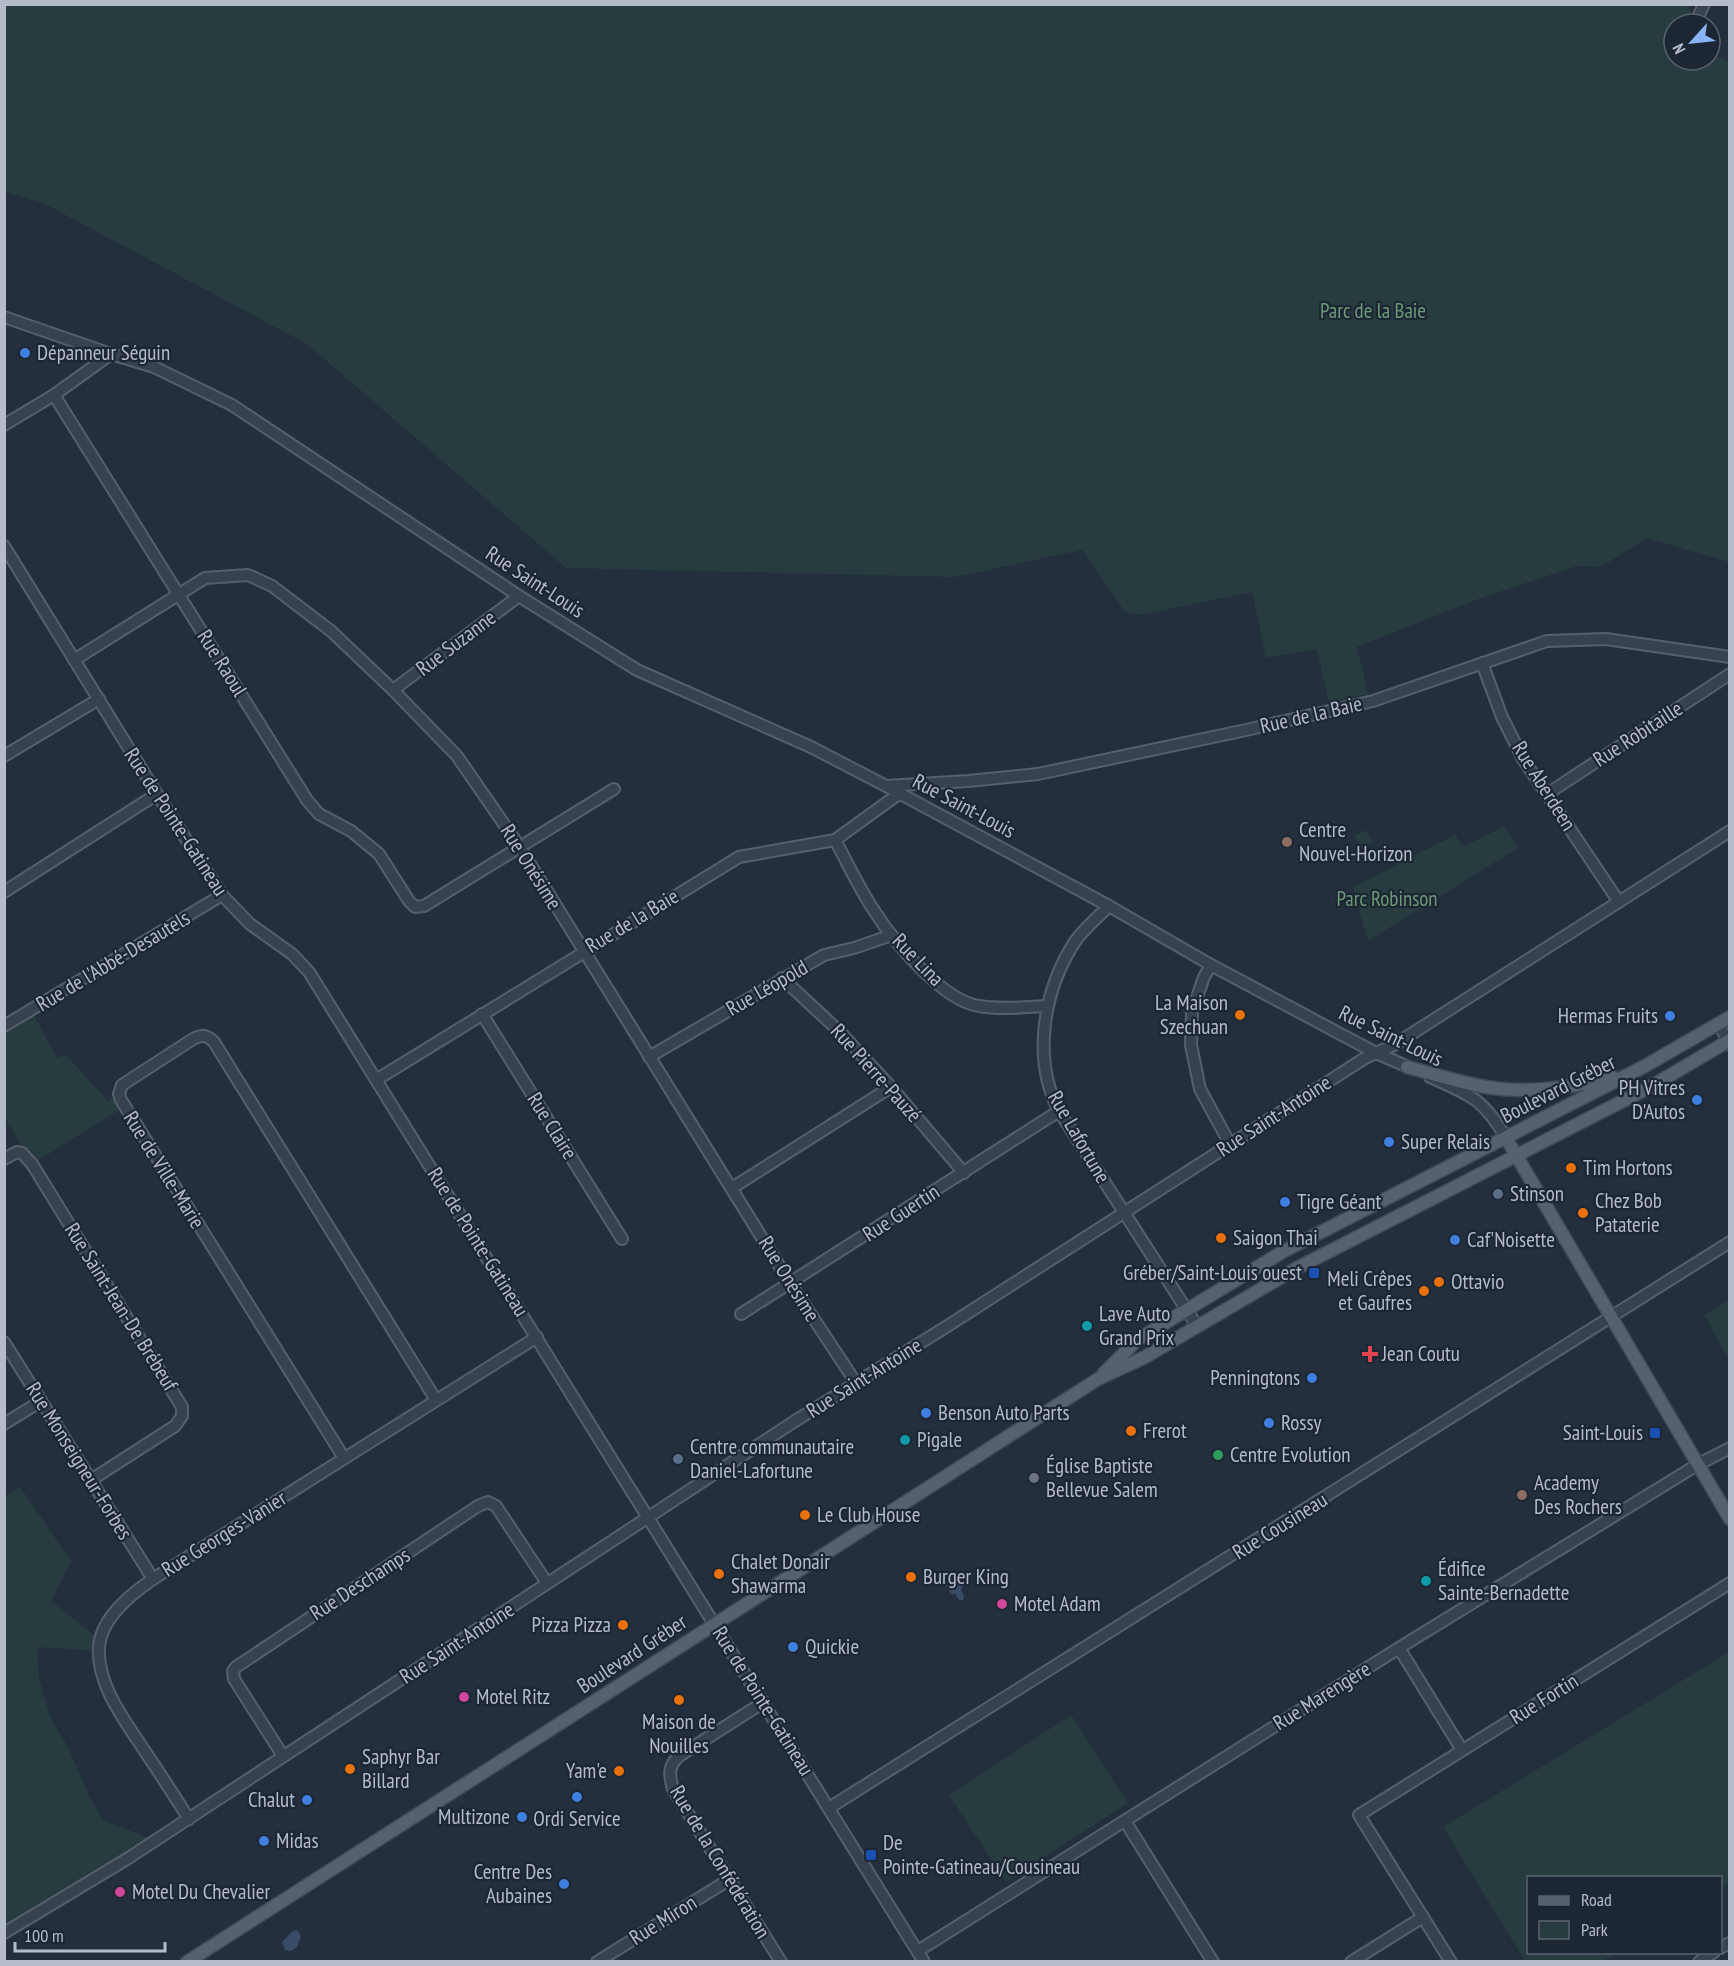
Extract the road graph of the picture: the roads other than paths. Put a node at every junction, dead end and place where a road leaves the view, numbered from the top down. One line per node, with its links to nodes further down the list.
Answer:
1 (4, 317): 2 (street, Rue Saint-Louis)
2 (111, 354): 3 (street); 7 (street, Rue Saint-Louis)
3 (54, 395): 4 (street); 6 (street, Rue Raoul)
4 (4, 425)
5 (4, 546): 9 (street, Rue de Pointe-Gatineau)
6 (179, 594): 9 (street, Rue Onésime); 12 (street, Rue Onésime); 22 (street, Rue Raoul)
7 (519, 596): 12 (street, Rue Suzanne); 15 (street, Rue Saint-Louis)
8 (1730, 657): 10 (street, Rue de la Baie)
9 (74, 660): 13 (street, Rue de Pointe-Gatineau)
10 (1482, 663): 15 (street, Rue de la Baie); 19 (street, Rue Aberdeen)
11 (1730, 674): 19 (street, Rue Robitaille)
12 (393, 690): 22 (street, Rue Onésime)
13 (99, 699): 14 (street); 18 (street, Rue de Pointe-Gatineau)
14 (4, 756)
15 (886, 786): 17 (street, Rue Saint-Louis)
16 (614, 789): 22 (street)
17 (900, 793): 21 (street, Rue de la Baie); 26 (street, Rue Saint-Louis)
18 (157, 794): 23 (street); 24 (street, Rue de Pointe-Gatineau)
19 (1547, 794): 25 (street, Rue Aberdeen)
20 (1730, 831): 25 (street, Rue Saint-Antoine)
21 (835, 840): 27 (street, Rue Lina); 28 (street, Rue de la Baie)
22 (519, 846): 28 (street, Rue Onésime)
23 (4, 892)
24 (222, 896): 34 (street, Rue de l'Abbé-Desautels); 40 (street, Rue de Pointe-Gatineau)
25 (1619, 903): 36 (street, Rue Saint-Antoine)
26 (1109, 906): 29 (street, Rue Saint-Louis); 31 (street, Rue Lafortune)
27 (892, 935): 30 (street, Rue Léopold); 31 (street, Rue Lina)
28 (583, 951): 32 (street, Rue de la Baie); 37 (street, Rue Onésime)
29 (1211, 965): 36 (street, Rue Saint-Louis); 44 (street)
30 (782, 978): 37 (street, Rue Léopold); 41 (street, Rue Pierre-Pauzé)
31 (1047, 1006): 42 (street, Rue Lafortune)
32 (482, 1014): 40 (street, Rue de la Baie); 50 (street, Rue Claire)
33 (1724, 1021): 35 (street); 39 (main road, Boulevard Gréber)
34 (4, 1026)
35 (1729, 1042): 45 (main road, Boulevard Gréber)
36 (1376, 1053): 38 (street, Rue Saint-Louis); 44 (street, Rue Saint-Antoine)
37 (649, 1057): 48 (street, Rue Onésime)
38 (1407, 1066): 39 (main road); 43 (street, Rue Saint-Louis)
39 (1645, 1066): 43 (main road, Boulevard Gréber)
40 (376, 1080): 57 (street, Rue de Pointe-Gatineau)
41 (891, 1087): 47 (street, Rue Pierre-Pauzé); 48 (street)
42 (1059, 1111): 47 (street, Rue Guertin); 49 (street, Rue Lafortune)
43 (1506, 1138): 45 (main road, Rue Saint-Louis); 53 (main road, Boulevard Gréber)
44 (1230, 1144): 49 (street, Rue Saint-Antoine)
45 (1517, 1156): 55 (main road, Rue Saint-Louis); 56 (main road, Boulevard Gréber)
46 (4, 1159): 67 (street, Rue Saint-Jean-De Brébeuf)
47 (964, 1173): 52 (street, Rue Guertin)
48 (732, 1188): 52 (street, Rue Onésime)
49 (1123, 1211): 53 (street, Rue Lafortune); 60 (street, Rue Saint-Antoine)
50 (622, 1239)
51 (1730, 1242): 55 (street, Rue Cousineau)
52 (791, 1284): 54 (street, Rue Guertin); 60 (street, Rue Onésime)
53 (1187, 1309): 56 (street, Rue Lafortune); 59 (main road, Boulevard Gréber)
54 (741, 1314)
55 (1612, 1317): 66 (main road, Rue Saint-Louis); 78 (street, Rue Cousineau)
56 (1197, 1326): 59 (main road, Boulevard Gréber)
57 (537, 1337): 61 (street, Rue Georges-Vanier); 68 (street, Rue de Pointe-Gatineau)
58 (4, 1342): 62 (street, Rue Monseigneur-Forbes)
59 (1098, 1379): 73 (main road, Boulevard Gréber)
60 (856, 1383): 68 (street, Rue Saint-Antoine)
61 (436, 1400): 65 (street, Rue Georges-Vanier); 65 (street, Rue de Ville-Marie)
62 (41, 1401): 63 (street); 67 (street, Rue Monseigneur-Forbes)
63 (4, 1424)
64 (1730, 1448): 66 (street, Rue Marengère)
65 (344, 1458): 70 (street, Rue Georges-Vanier)
66 (1697, 1465): 69 (main road, Rue Saint-Louis); 74 (street, Rue Marengère)
67 (91, 1480): 70 (street, Rue Monseigneur-Forbes)
68 (648, 1517): 71 (street, Rue Saint-Antoine); 73 (street, Rue de Pointe-Gatineau)
69 (1730, 1519)
70 (153, 1579): 79 (street, Rue Georges-Vanier)
71 (547, 1583): 77 (street, Rue Saint-Antoine); 77 (street, Rue Deschamps)
72 (1730, 1583): 76 (street, Rue Fortin)
73 (715, 1624): 75 (street, Rue de Pointe-Gatineau); 86 (main road, Boulevard Gréber)
74 (1399, 1648): 76 (street); 80 (street, Rue Marengère)
75 (764, 1702): 78 (street, Rue de Pointe-Gatineau); 81 (street, Rue de la Confédération)
76 (1462, 1750): 82 (street, Rue Fortin)
77 (283, 1756): 79 (street, Rue Saint-Antoine)
78 (829, 1808): 84 (street, Rue de Pointe-Gatineau)
79 (189, 1819): 83 (street, Rue Saint-Antoine)
80 (1125, 1821): 84 (street, Rue Marengère); 90 (street)
81 (730, 1879): 87 (street, Rue Miron); 88 (street, Rue de la Confédération)
82 (1423, 1917): 91 (street); 92 (street)
83 (4, 1933)
84 (918, 1951): 89 (street, Rue de Pointe-Gatineau)
85 (1712, 1954): 93 (street)
86 (187, 1962)
87 (597, 1962)
88 (781, 1962)
89 (924, 1962)
90 (1213, 1962)
91 (1351, 1962)
92 (1451, 1962)
93 (1699, 1962)

